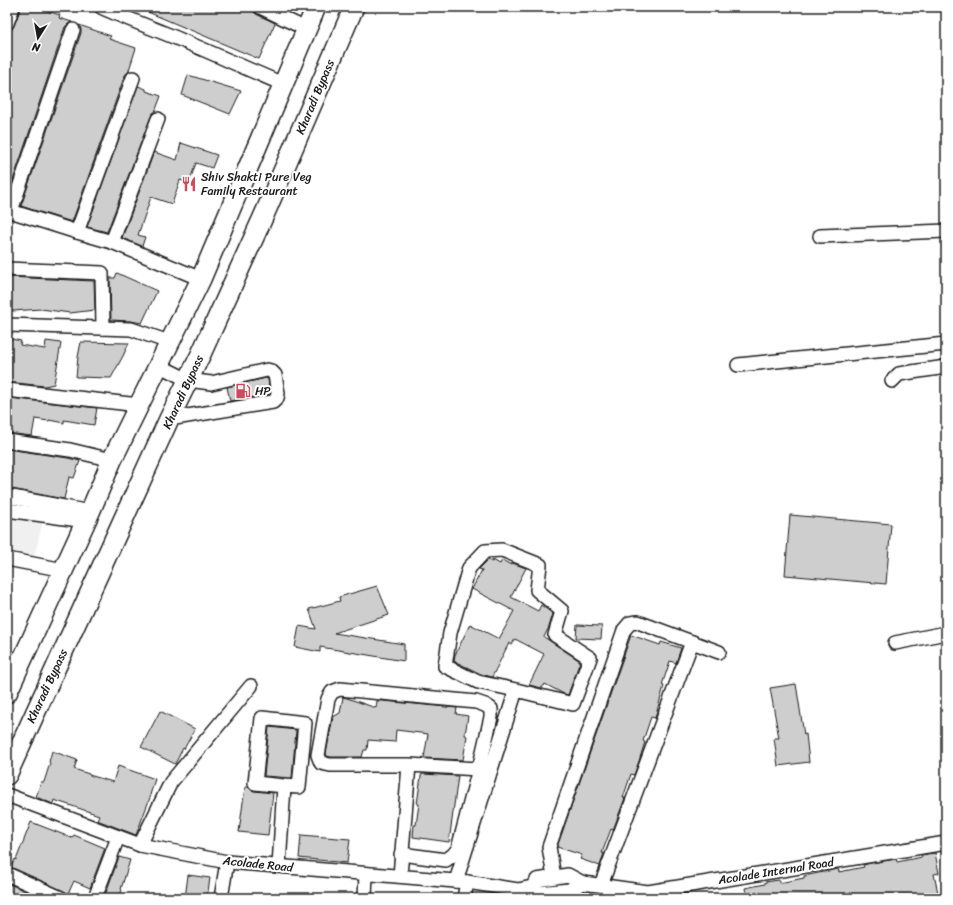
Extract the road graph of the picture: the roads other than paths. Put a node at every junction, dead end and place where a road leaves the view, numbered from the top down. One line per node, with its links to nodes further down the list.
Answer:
1 (13, 7): 6 (street)
2 (101, 7): 10 (street)
3 (260, 7): 7 (street)
4 (316, 7): 7 (highway)
5 (354, 7): 26 (highway, Kharadi Bypass)
6 (7, 22)
7 (306, 29): 10 (highway)
8 (73, 30): 12 (street)
9 (133, 78): 14 (street)
10 (283, 84): 18 (highway)
11 (158, 119): 16 (street)
12 (9, 210): 14 (street)
13 (946, 231): 15 (street)
14 (77, 232): 16 (street)
15 (820, 236)
16 (112, 242): 18 (street)
17 (7, 269): 20 (street)
18 (201, 279): 21 (highway)
19 (7, 325): 20 (street)
20 (103, 328): 21 (street)
21 (169, 342): 23 (highway)
22 (946, 344): 24 (street)
23 (158, 365): 26 (street); 29 (highway)
24 (738, 365)
25 (946, 367): 27 (street)
26 (188, 380): 30 (highway, Kharadi Bypass); 30 (street)
27 (892, 381)
28 (7, 390): 29 (street)
29 (139, 405): 32 (highway)
30 (169, 419): 48 (highway, Kharadi Bypass)
31 (7, 441): 32 (street)
32 (112, 460): 35 (highway)
33 (7, 496): 35 (street)
34 (7, 510): 35 (street)
35 (88, 516): 37 (highway)
36 (7, 560): 37 (street)
37 (64, 570): 42 (highway)
38 (946, 633): 40 (street)
39 (692, 642): 41 (street); 61 (street); 64 (street)
40 (895, 643)
41 (719, 652)
42 (14, 659): 43 (highway)
43 (9, 686)
44 (251, 686): 53 (street)
45 (516, 690): 45 (street); 62 (street)
46 (409, 764): 47 (street); 47 (street); 54 (street)
47 (479, 769): 54 (street)
48 (7, 775)
49 (284, 786): 49 (street); 56 (street)
50 (7, 795): 51 (street, Acolade Road)
51 (118, 837): 53 (street, Acolade Road); 69 (street)
52 (946, 843): 64 (street, Acolade Internal Road)
53 (140, 845): 55 (street, Acolade Road)
54 (401, 854): 60 (street)
55 (226, 862): 56 (street, Acolade Road); 70 (street)
56 (280, 866): 58 (street, Acolade Road)
57 (7, 874): 68 (street)
58 (366, 874): 60 (street, Acolade Road); 71 (street)
59 (568, 875): 61 (street); 63 (street, Acolade Internal Road); 67 (street)
60 (400, 876): 62 (street, Acolade Road)
61 (554, 877): 65 (street)
62 (462, 882): 66 (street, Acolade Road); 72 (street)
63 (583, 883): 64 (street, Acolade Internal Road); 67 (street)
64 (601, 885)
65 (532, 887): 66 (street); 67 (street)
66 (518, 894)
67 (569, 894)
68 (61, 898)
69 (95, 898)
70 (221, 898)
71 (365, 898)
72 (464, 898)

